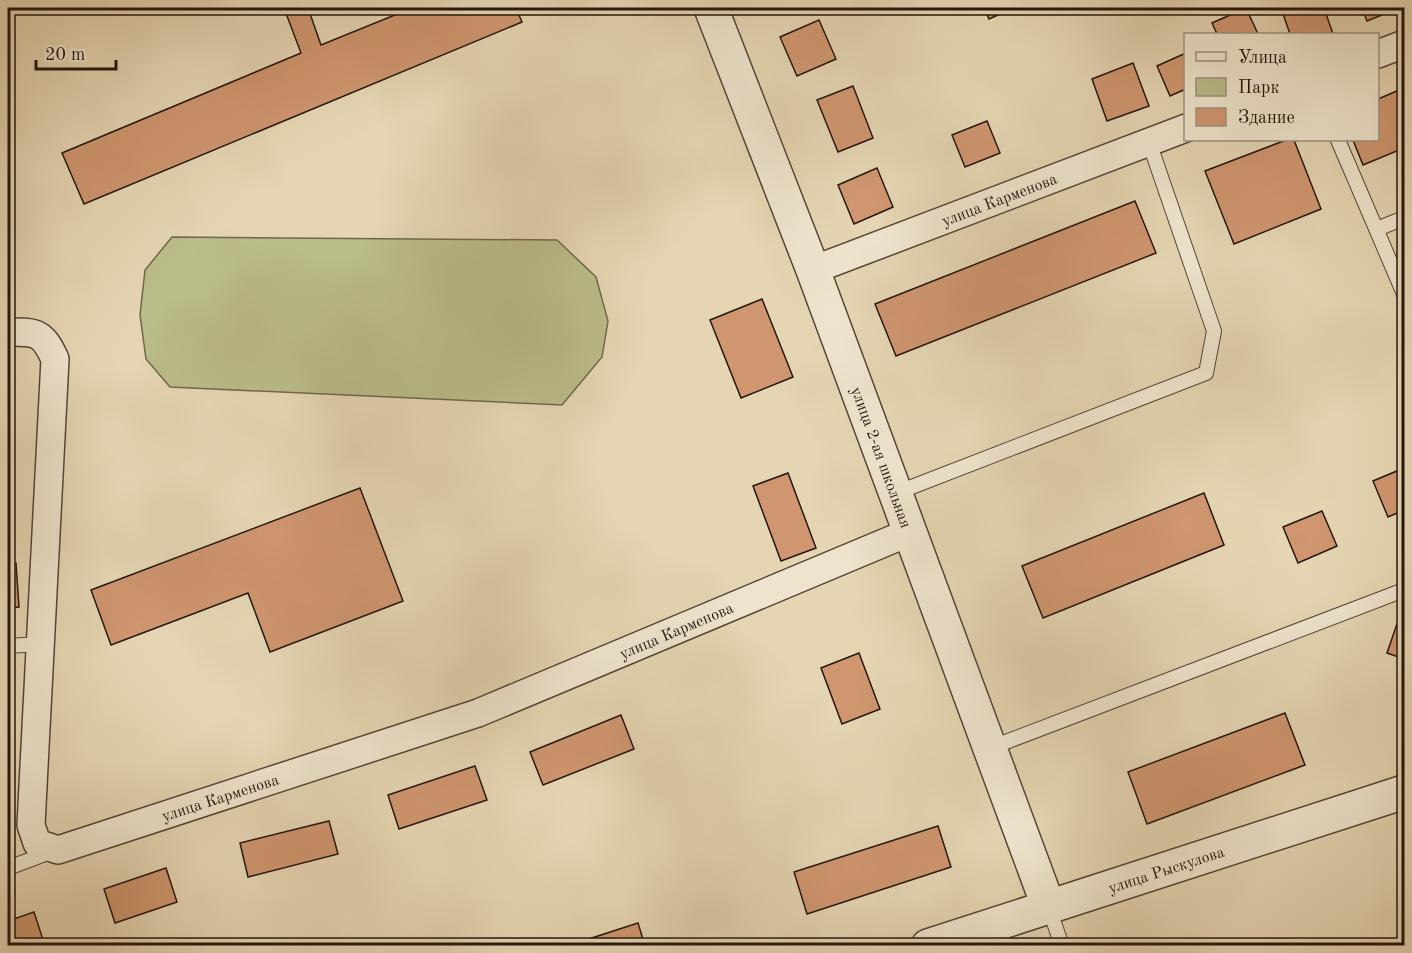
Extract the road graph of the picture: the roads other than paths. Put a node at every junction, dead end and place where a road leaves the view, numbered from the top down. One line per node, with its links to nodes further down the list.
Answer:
1 (711, 8): 9 (street, улица 2-ая школьная)
2 (1404, 44): 3 (street)
3 (1379, 53)
4 (1184, 128): 6 (street, улица Карменова)
5 (1338, 141): 8 (lane)
6 (1149, 142): 9 (street, улица Карменова); 12 (lane)
7 (1404, 218): 8 (lane)
8 (1377, 229): 10 (lane)
9 (813, 270): 12 (street, улица 2-ая школьная)
10 (1404, 294)
11 (8, 332): 15 (street)
12 (896, 493): 13 (street, улица 2-ая школьная)
13 (910, 532): 17 (street, улица 2-ая школьная); 19 (street, улица Карменова)
14 (1404, 590): 17 (lane)
15 (40, 644): 16 (lane); 19 (street)
16 (8, 646)
17 (990, 747): 21 (street, улица 2-ая школьная)
18 (1404, 792): 21 (street, улица Рыскулова)
19 (58, 849): 20 (lane)
20 (8, 868)
21 (1049, 908): 22 (street, улица Рыскулова); 23 (lane)
22 (928, 945)
23 (1062, 945)

